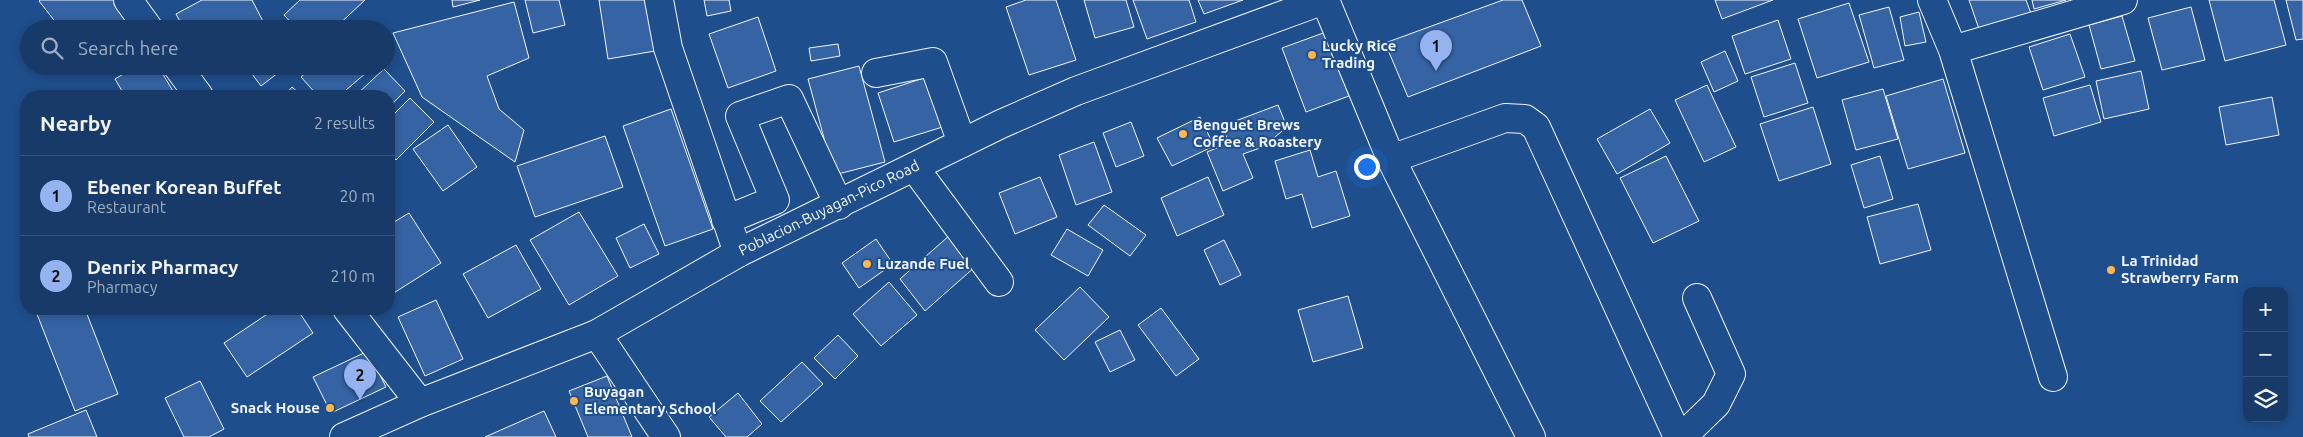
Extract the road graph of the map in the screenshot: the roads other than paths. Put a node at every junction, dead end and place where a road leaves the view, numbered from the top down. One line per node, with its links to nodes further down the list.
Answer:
1 (128, 0): 6 (street)
2 (659, 0): 16 (street)
3 (1324, 0): 11 (street, Poblacion-Buyagan-Pico Road); 12 (street)
4 (1932, 0): 7 (street)
5 (2123, 0): 7 (street)
6 (142, 20)
7 (1952, 50): 23 (street)
8 (876, 72): 11 (street)
9 (184, 75): 10 (street)
10 (195, 90)
11 (962, 143): 13 (street, Poblacion-Buyagan-Pico Road)
12 (1391, 160): 28 (street); 29 (street)
13 (914, 167): 15 (street, Poblacion-Buyagan-Pico Road); 19 (street)
14 (775, 200): 15 (street); 16 (street); 17 (street)
15 (839, 205): 17 (street, Poblacion-Buyagan-Pico Road)
16 (726, 220): 18 (street)
17 (789, 229): 18 (street, Poblacion-Buyagan-Pico Road)
18 (738, 253): 22 (street, Poblacion-Buyagan-Pico Road)
19 (999, 282)
20 (1697, 298): 30 (street)
21 (352, 315): 24 (street)
22 (597, 334): 24 (street, Poblacion-Buyagan-Pico Road); 27 (street)
23 (2053, 377)
24 (420, 403): 25 (street, Poblacion-Buyagan-Pico Road)
25 (383, 429): 26 (street, Poblacion-Buyagan-Pico Road)
26 (344, 437)
27 (666, 437)
28 (1531, 437)
29 (1678, 437)
30 (1682, 437)

